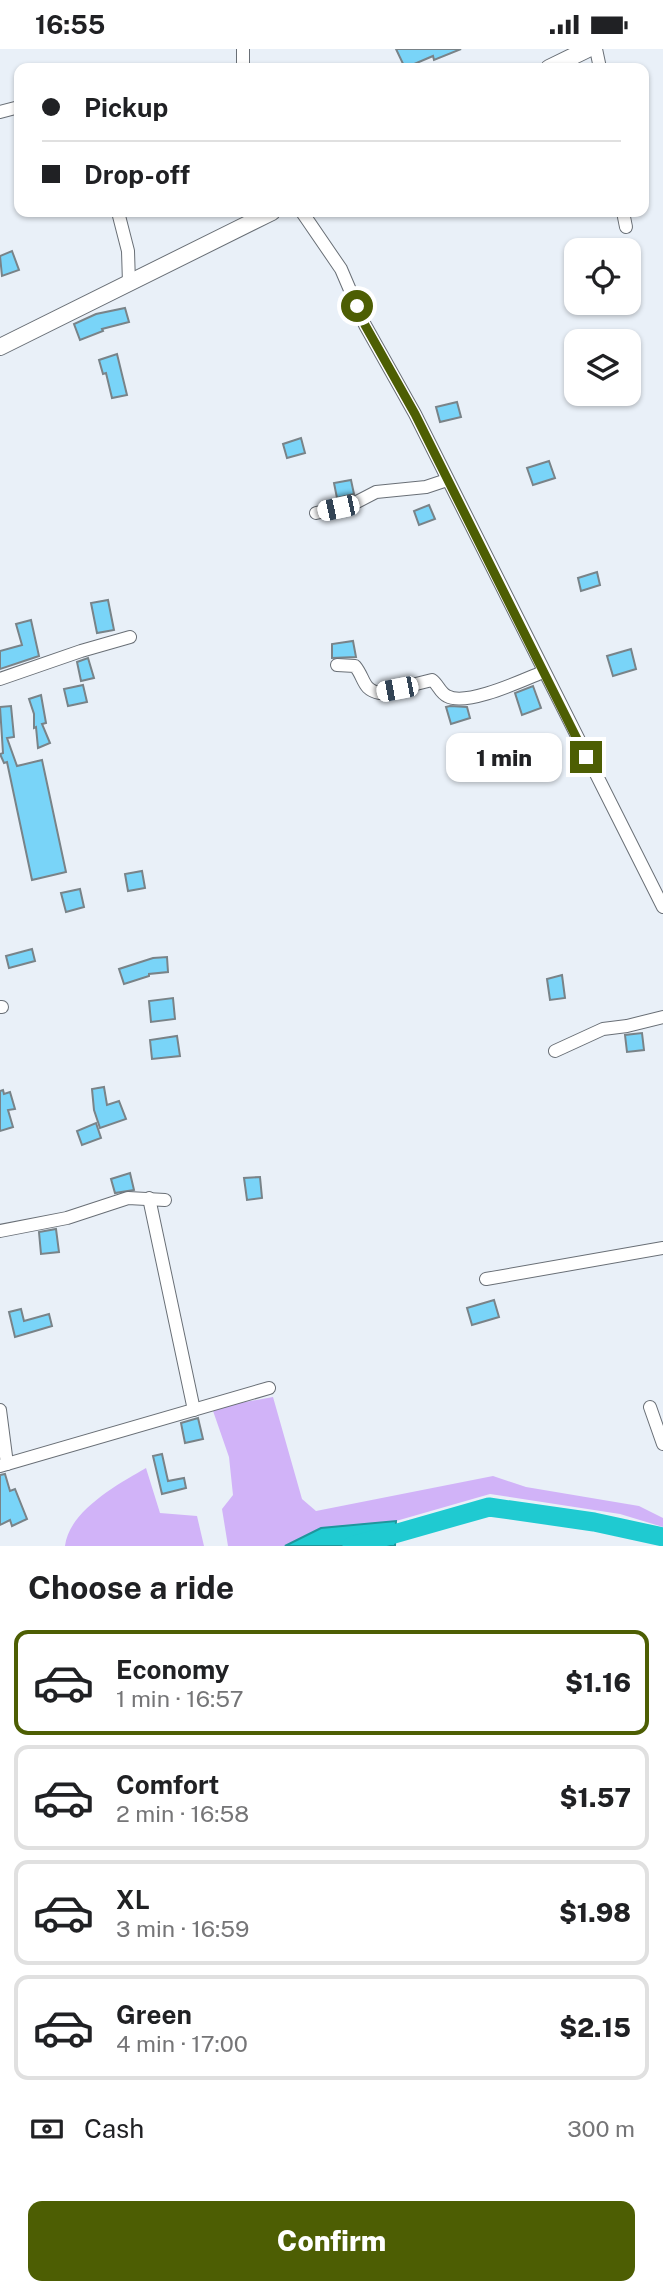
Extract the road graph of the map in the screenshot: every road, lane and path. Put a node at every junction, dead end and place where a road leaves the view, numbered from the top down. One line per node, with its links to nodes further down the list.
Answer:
1 (588, 49): 2 (street)
2 (559, 63)
3 (119, 217): 8 (street)
4 (260, 217): 8 (street)
5 (305, 217): 10 (street)
6 (624, 217): 7 (street)
7 (626, 227)
8 (129, 283): 9 (street)
9 (0, 347)
10 (447, 480): 11 (street); 14 (street)
11 (316, 513)
12 (130, 637): 15 (street)
13 (337, 665): 14 (street)
14 (543, 672): 16 (street)
15 (0, 679)
16 (663, 907)
17 (663, 1017): 18 (street)
18 (555, 1051)
19 (149, 1198): 20 (street); 21 (street); 27 (street)
20 (165, 1200)
21 (0, 1231)
22 (663, 1248): 23 (street)
23 (486, 1279)
24 (269, 1388): 27 (street)
25 (650, 1407): 28 (street)
26 (0, 1410): 29 (street)
27 (194, 1410): 29 (street)
28 (663, 1444)
29 (4, 1465)

